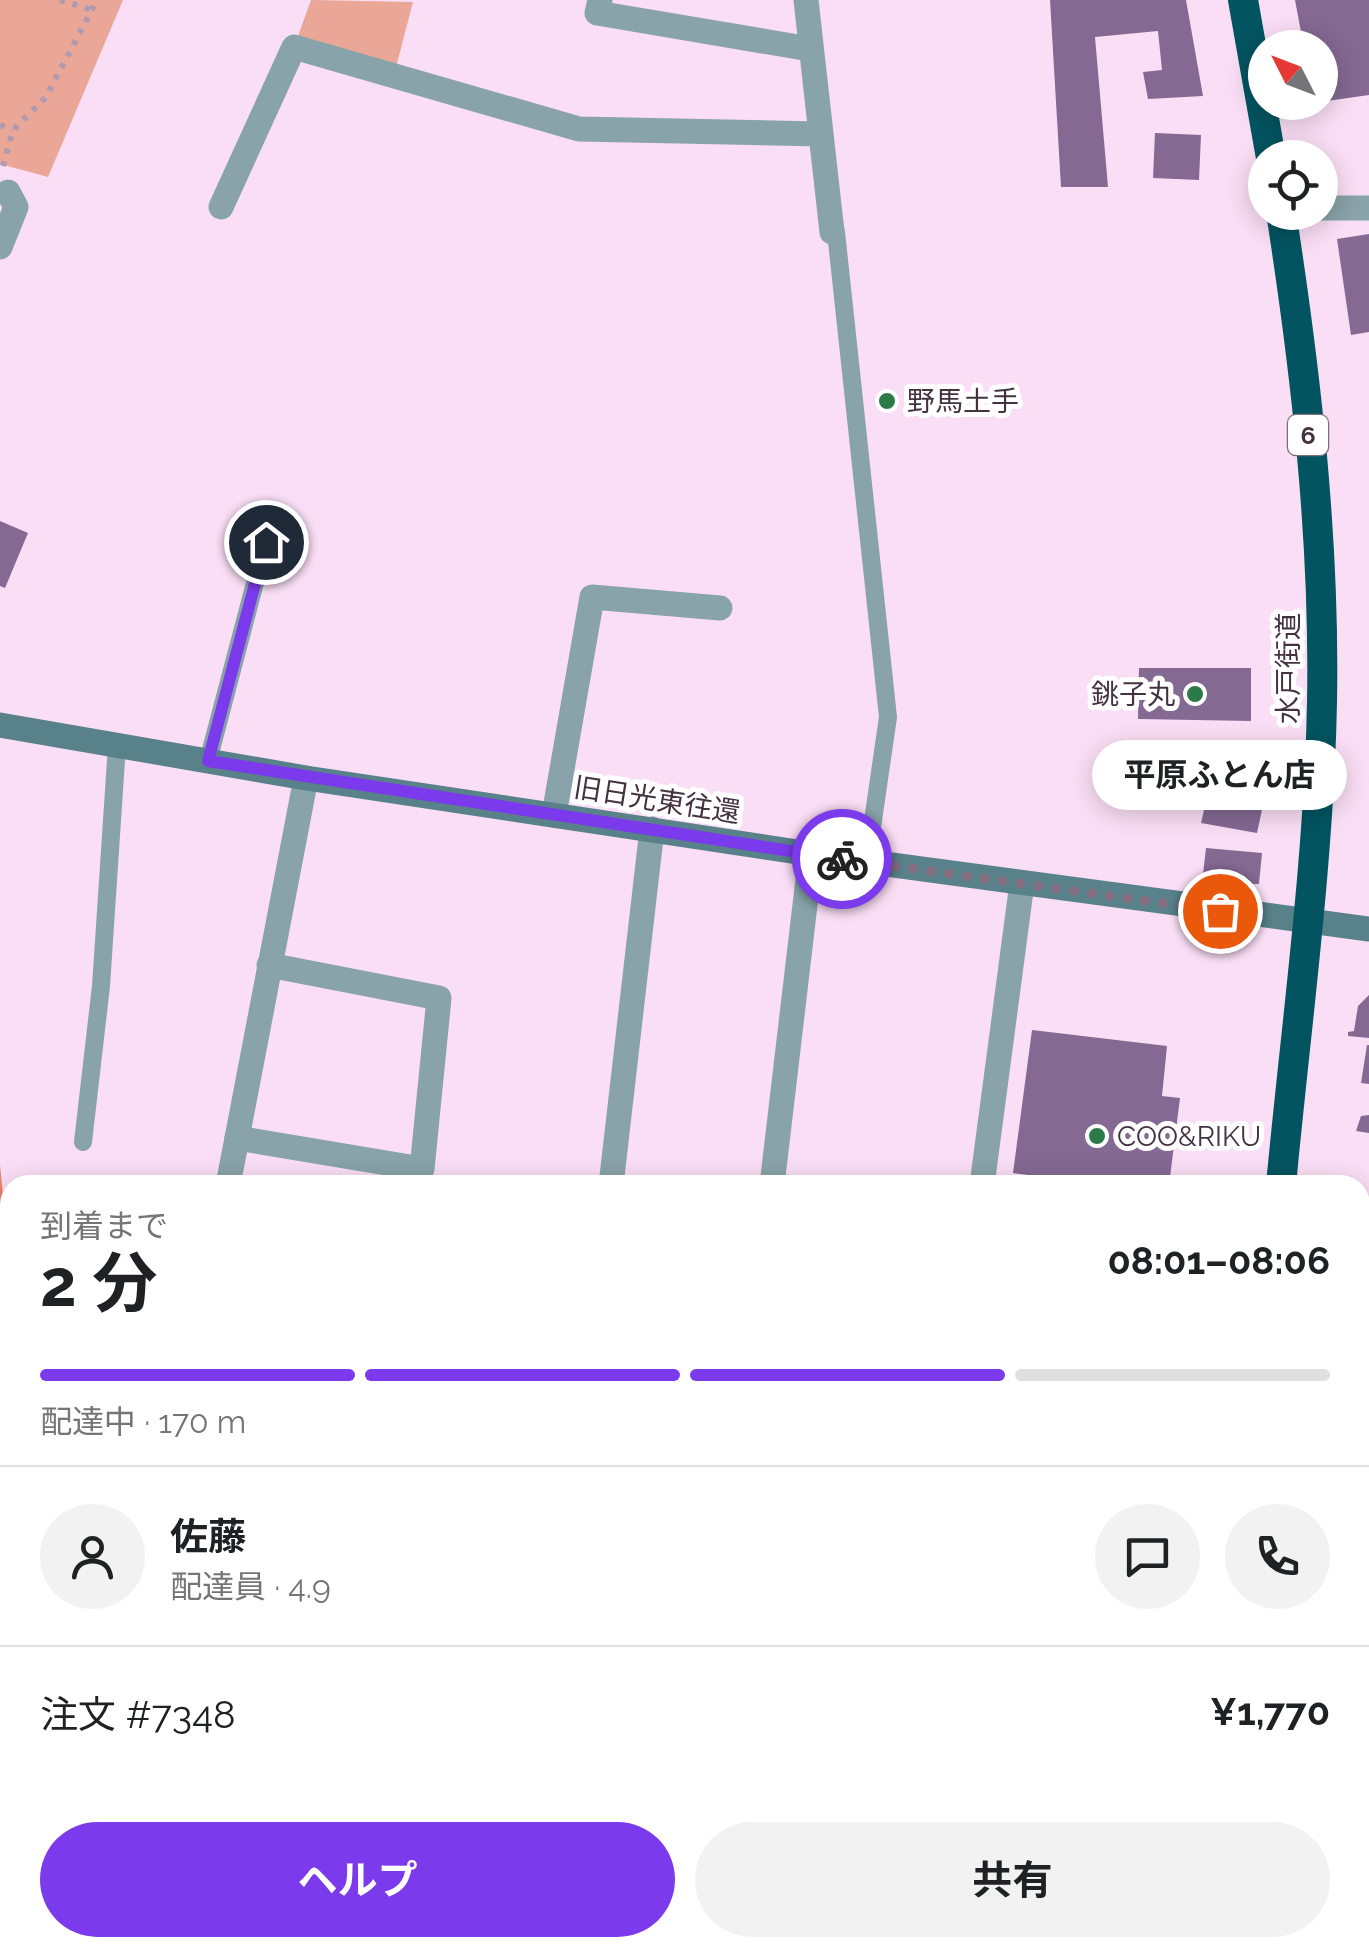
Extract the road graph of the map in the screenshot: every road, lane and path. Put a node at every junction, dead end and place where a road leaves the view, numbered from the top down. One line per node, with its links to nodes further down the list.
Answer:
1 (60, 0): 6 (path)
2 (97, 0): 6 (path)
3 (600, 0): 7 (street)
4 (806, 0): 7 (street)
5 (1243, 0): 11 (highway)
6 (92, 10): 9 (path)
7 (810, 49): 10 (street)
8 (0, 125): 9 (path)
9 (14, 130): 12 (path)
10 (820, 134): 13 (street); 17 (street)
11 (1268, 140)
12 (8, 192): 18 (street)
13 (220, 207)
14 (1338, 208): 15 (street)
15 (1369, 208)
16 (1284, 230): 30 (highway, 水戸街道 / 6)
17 (832, 232): 28 (lane)
18 (0, 247)
19 (266, 542): 23 (lane)
20 (720, 608): 25 (street)
21 (0, 725): 22 (street, 旧日光東往還)
22 (117, 746): 23 (street, 旧日光東往還); 34 (lane)
23 (208, 761): 24 (street, 旧日光東往還)
24 (306, 778): 25 (street, 旧日光東往還); 32 (street)
25 (554, 814): 26 (street, 旧日光東往還)
26 (652, 830): 27 (street, 旧日光東往還); 36 (street)
27 (811, 854): 28 (street, 旧日光東往還); 37 (street)
28 (868, 862): 29 (street, 旧日光東往還)
29 (1022, 882): 30 (street, 旧日光東往還); 38 (street)
30 (1307, 920): 31 (street, 旧日光東往還); 39 (highway, 水戸街道 / 6)
31 (1369, 929)
32 (269, 965): 33 (street); 33 (street)
33 (237, 1138): 35 (street)
34 (83, 1142)
35 (230, 1175)
36 (612, 1175)
37 (773, 1175)
38 (983, 1175)
39 (1281, 1175)

